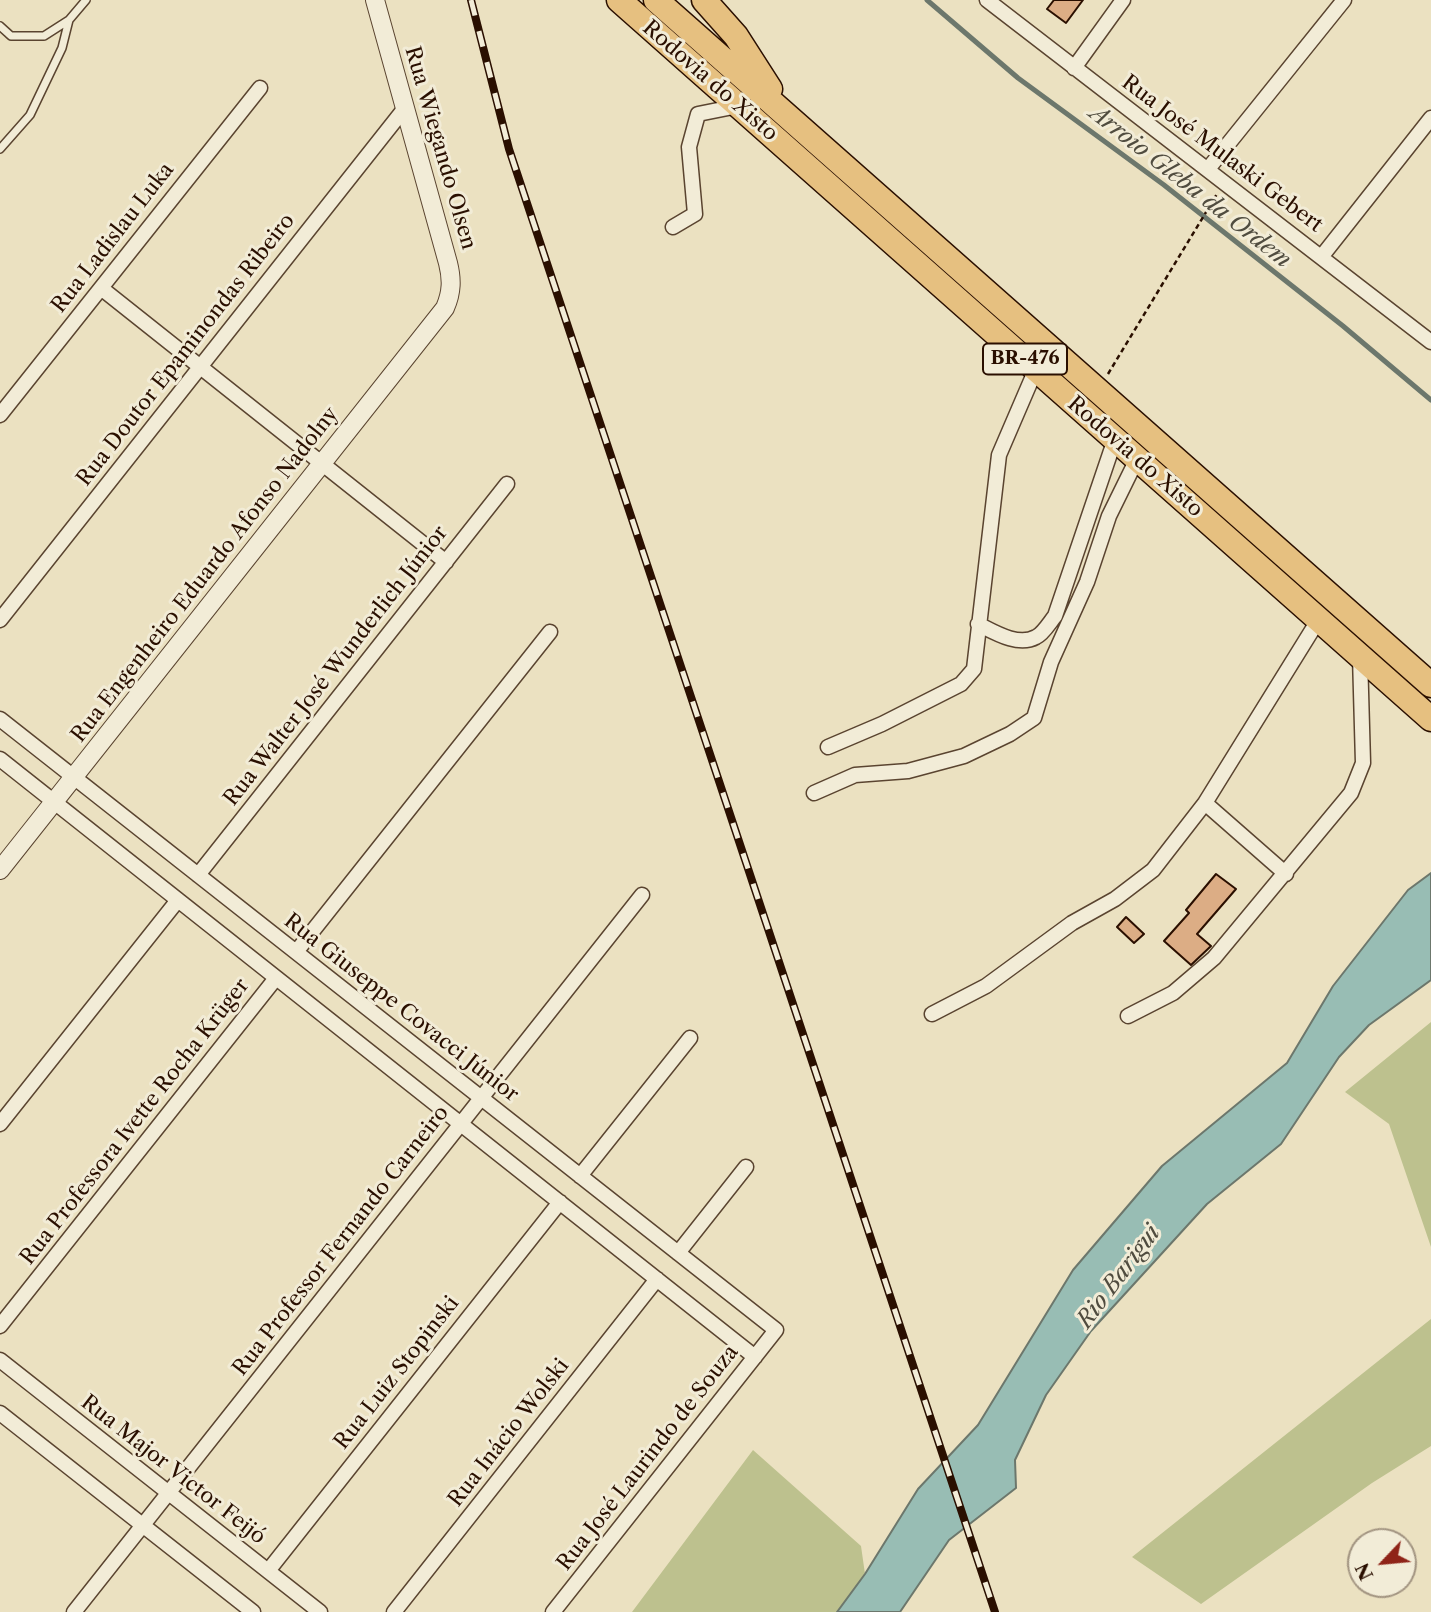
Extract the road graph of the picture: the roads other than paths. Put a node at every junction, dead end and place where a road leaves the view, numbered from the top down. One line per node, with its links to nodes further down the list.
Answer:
1 (86, 0): 9 (lane)
2 (375, 0): 14 (street, Rua Wiegando Olsen)
3 (618, 0): 13 (highway, Rodovia do Xisto / BR-476)
4 (656, 0): 15 (highway, Rodovia do Xisto / BR-476)
5 (704, 0): 15 (highway)
6 (987, 0): 11 (street, Rua José Mulaski Gebert)
7 (1123, 0): 11 (street)
8 (1343, 0): 18 (street)
9 (69, 20): 10 (lane); 17 (lane)
10 (0, 26)
11 (1074, 68): 18 (street, Rua José Mulaski Gebert)
12 (260, 88): 21 (street, Rua Ladislau Luka)
13 (738, 106): 19 (street); 25 (highway, Rodovia do Xisto / BR-476)
14 (405, 108): 22 (street, Rua Wiegando Olsen); 24 (street, Rua Doutor Epaminondas Ribeiro)
15 (790, 118): 37 (highway, Rodovia do Xisto / BR-476)
16 (1431, 118): 20 (street)
17 (0, 149)
18 (1208, 169): 20 (street, Rua José Mulaski Gebert)
19 (673, 227)
20 (1322, 256): 23 (street, Rua José Mulaski Gebert)
21 (101, 288): 24 (street); 26 (street, Rua Ladislau Luka)
22 (445, 307): 29 (street, Rua Engenheiro Eduardo Afonso Nadolny)
23 (1430, 338)
24 (200, 367): 29 (street); 33 (street, Rua Doutor Epaminondas Ribeiro)
25 (1036, 369): 27 (highway, Rodovia do Xisto / BR-476); 34 (street)
26 (0, 415)
27 (1115, 439): 28 (highway, Rodovia do Xisto / BR-476); 34 (street)
28 (1137, 458): 32 (highway, Rodovia do Xisto / BR-476); 43 (street)
29 (322, 463): 31 (street); 42 (street, Rua Engenheiro Eduardo Afonso Nadolny)
30 (508, 484): 31 (street, Rua Walter José Wunderlich Júnior)
31 (446, 562): 47 (street, Rua Walter José Wunderlich Júnior)
32 (1319, 619): 36 (highway, Rodovia do Xisto / BR-476); 45 (street)
33 (0, 620)
34 (978, 624): 40 (street)
35 (550, 632): 51 (street)
36 (1360, 656): 39 (highway, Rodovia do Xisto / BR-476); 48 (street)
37 (1431, 685)
38 (0, 719): 42 (street, Rua Giuseppe Covacci Júnior)
39 (1431, 719)
40 (828, 747)
41 (0, 759): 44 (street)
42 (74, 777): 44 (street, Rua Engenheiro Eduardo Afonso Nadolny); 47 (street, Rua Giuseppe Covacci Júnior)
43 (814, 793)
44 (54, 802): 46 (street, Rua Engenheiro Eduardo Afonso Nadolny); 50 (street)
45 (1205, 803): 48 (street); 53 (street)
46 (0, 870)
47 (198, 874): 51 (street, Rua Giuseppe Covacci Júnior)
48 (1286, 874): 54 (street)
49 (642, 895): 56 (street, Rua Professor Fernando Carneiro)
50 (178, 900): 52 (street); 57 (street)
51 (296, 952): 56 (street, Rua Giuseppe Covacci Júnior)
52 (276, 978): 58 (street); 64 (street, Rua Professora Ivette Rocha Krüger)
53 (932, 1014)
54 (1128, 1016)
55 (690, 1038): 60 (street)
56 (481, 1098): 58 (street, Rua Professor Fernando Carneiro); 60 (street, Rua Giuseppe Covacci Júnior)
57 (0, 1124)
58 (461, 1124): 61 (street); 69 (street, Rua Professor Fernando Carneiro)
59 (746, 1167): 62 (street)
60 (580, 1176): 62 (street, Rua Giuseppe Covacci Júnior)
61 (560, 1202): 63 (street); 71 (street, Rua Luiz Stopinski)
62 (678, 1253): 65 (street, Rua Giuseppe Covacci Júnior)
63 (657, 1279): 66 (street); 75 (street, Rua Inácio Wolski)
64 (0, 1326)
65 (776, 1330): 66 (street, Rua José Laurindo de Souza)
66 (755, 1357): 76 (street, Rua José Laurindo de Souza)
67 (0, 1360): 69 (street, Rua Major Victor Feijó)
68 (0, 1413): 70 (street)
69 (168, 1493): 70 (street, Rua Professor Fernando Carneiro); 71 (street, Rua Major Victor Feijó)
70 (143, 1525): 72 (street); 73 (street, Rua Professor Fernando Carneiro)
71 (268, 1571): 74 (street, Rua Major Victor Feijó)
72 (243, 1609)
73 (74, 1612)
74 (320, 1612)
75 (394, 1612)
76 (553, 1612)

